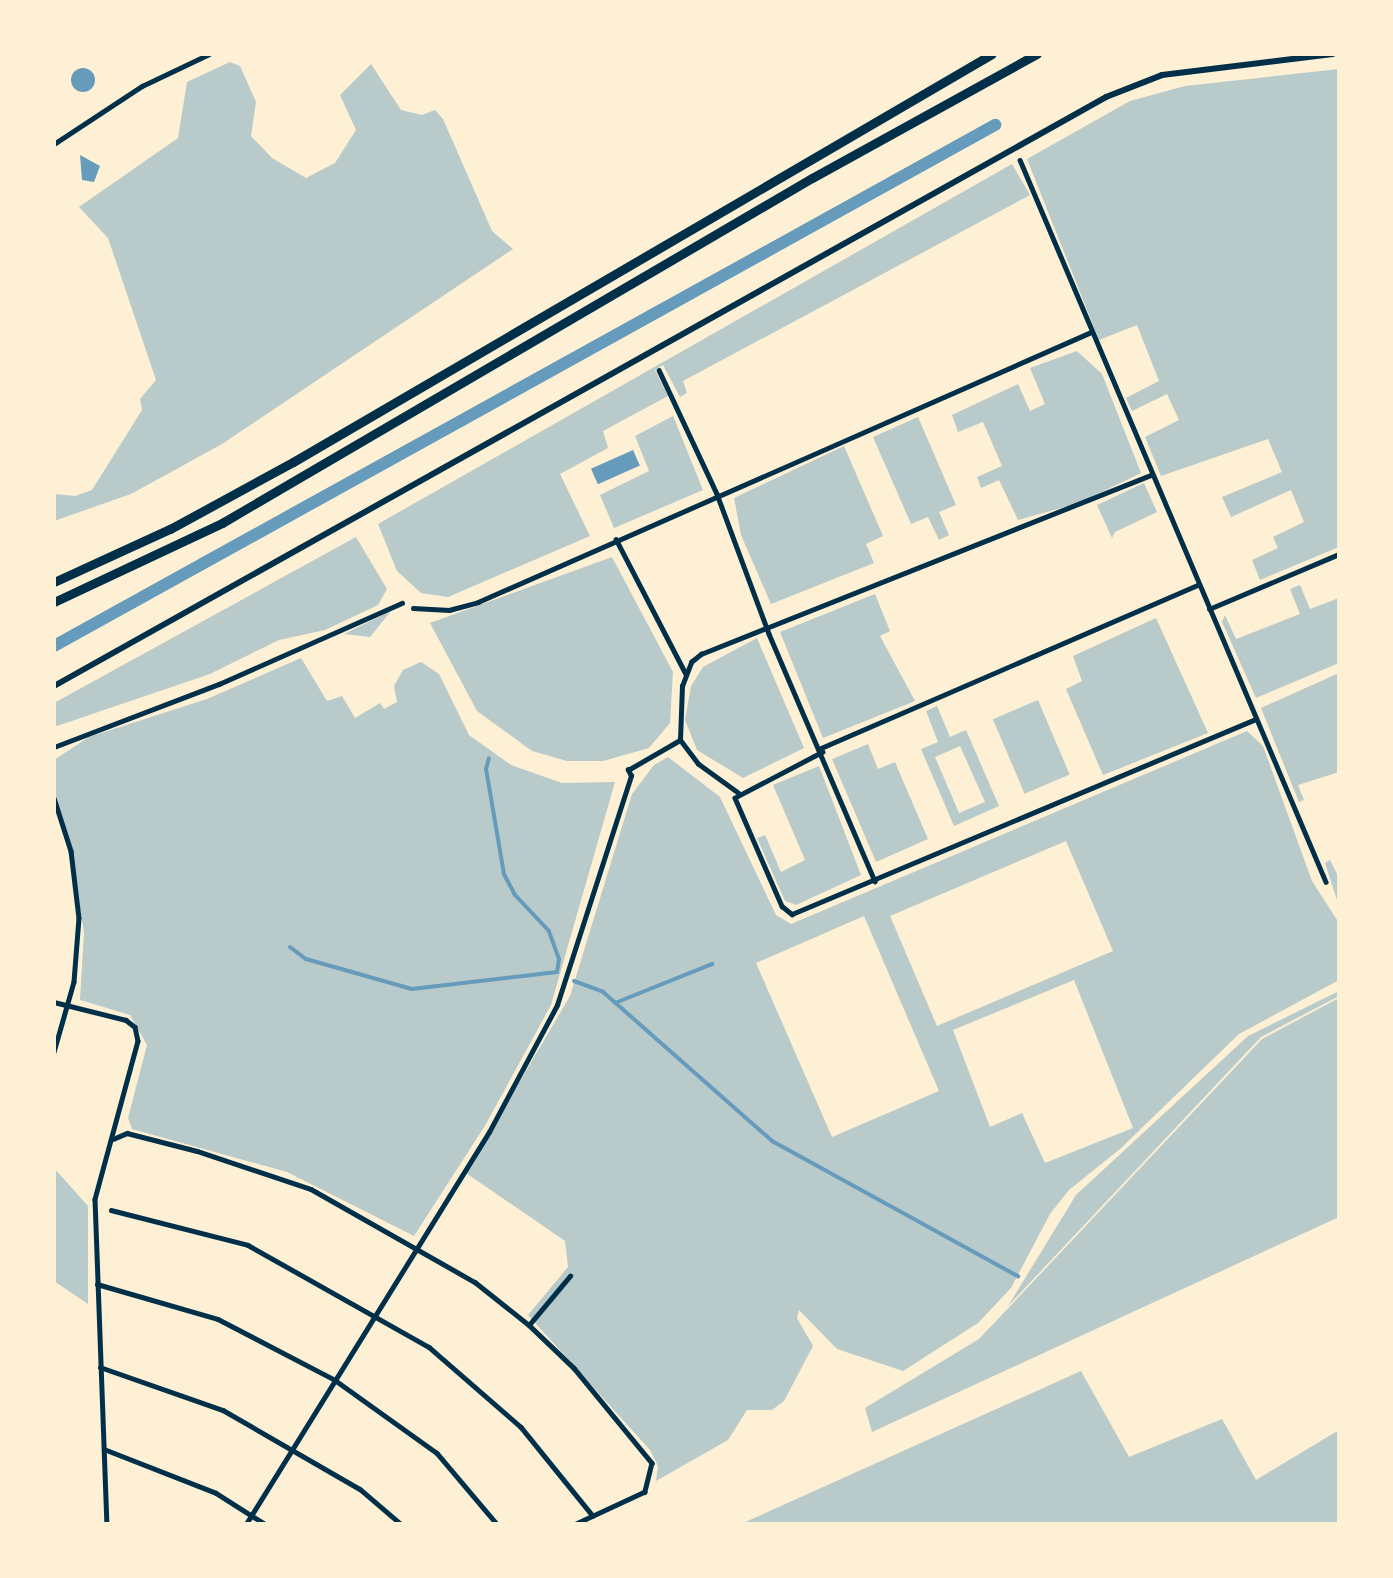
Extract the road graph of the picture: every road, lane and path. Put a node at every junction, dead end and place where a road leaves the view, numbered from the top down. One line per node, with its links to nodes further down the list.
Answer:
1 (209, 54): 5 (street)
2 (992, 54): 13 (highway)
3 (1037, 54): 15 (highway)
4 (1333, 54): 21 (street)
5 (54, 144)
6 (1020, 160): 7 (street)
7 (1089, 333): 9 (street); 10 (street)
8 (659, 370): 10 (street)
9 (1151, 475): 14 (street); 19 (street)
10 (717, 494): 11 (street); 19 (street)
11 (616, 539): 17 (street); 20 (street)
12 (1339, 554): 18 (street)
13 (54, 582)
14 (1198, 585): 18 (street); 25 (street)
15 (54, 602)
16 (402, 603): 24 (street)
17 (413, 608)
18 (1209, 609): 22 (street)
19 (766, 626): 20 (street); 25 (street)
20 (686, 674): 23 (street)
21 (54, 686)
22 (1256, 719): 28 (street); 29 (street)
23 (680, 740): 26 (street); 35 (street)
24 (54, 747)
25 (822, 750): 26 (street); 28 (street)
26 (738, 793): 28 (street)
27 (54, 798): 31 (street)
28 (875, 881)
29 (1326, 882)
30 (54, 1002): 31 (street)
31 (69, 1005): 32 (street); 33 (street)
32 (54, 1052)
33 (113, 1139): 35 (street); 37 (street)
34 (111, 1210): 38 (street)
35 (417, 1247): 38 (street); 39 (street)
36 (570, 1276): 39 (street)
37 (97, 1284): 40 (street); 41 (street)
38 (376, 1313): 41 (street); 45 (street)
39 (529, 1325): 45 (street)
40 (100, 1367): 42 (street); 43 (street)
41 (335, 1380): 42 (street); 50 (street)
42 (293, 1447): 44 (street); 49 (street)
43 (104, 1449): 44 (street); 46 (street)
44 (251, 1515): 47 (street); 48 (street)
45 (593, 1516): 51 (street)
46 (105, 1522)
47 (246, 1524)
48 (265, 1524)
49 (401, 1524)
50 (497, 1524)
51 (576, 1524)

